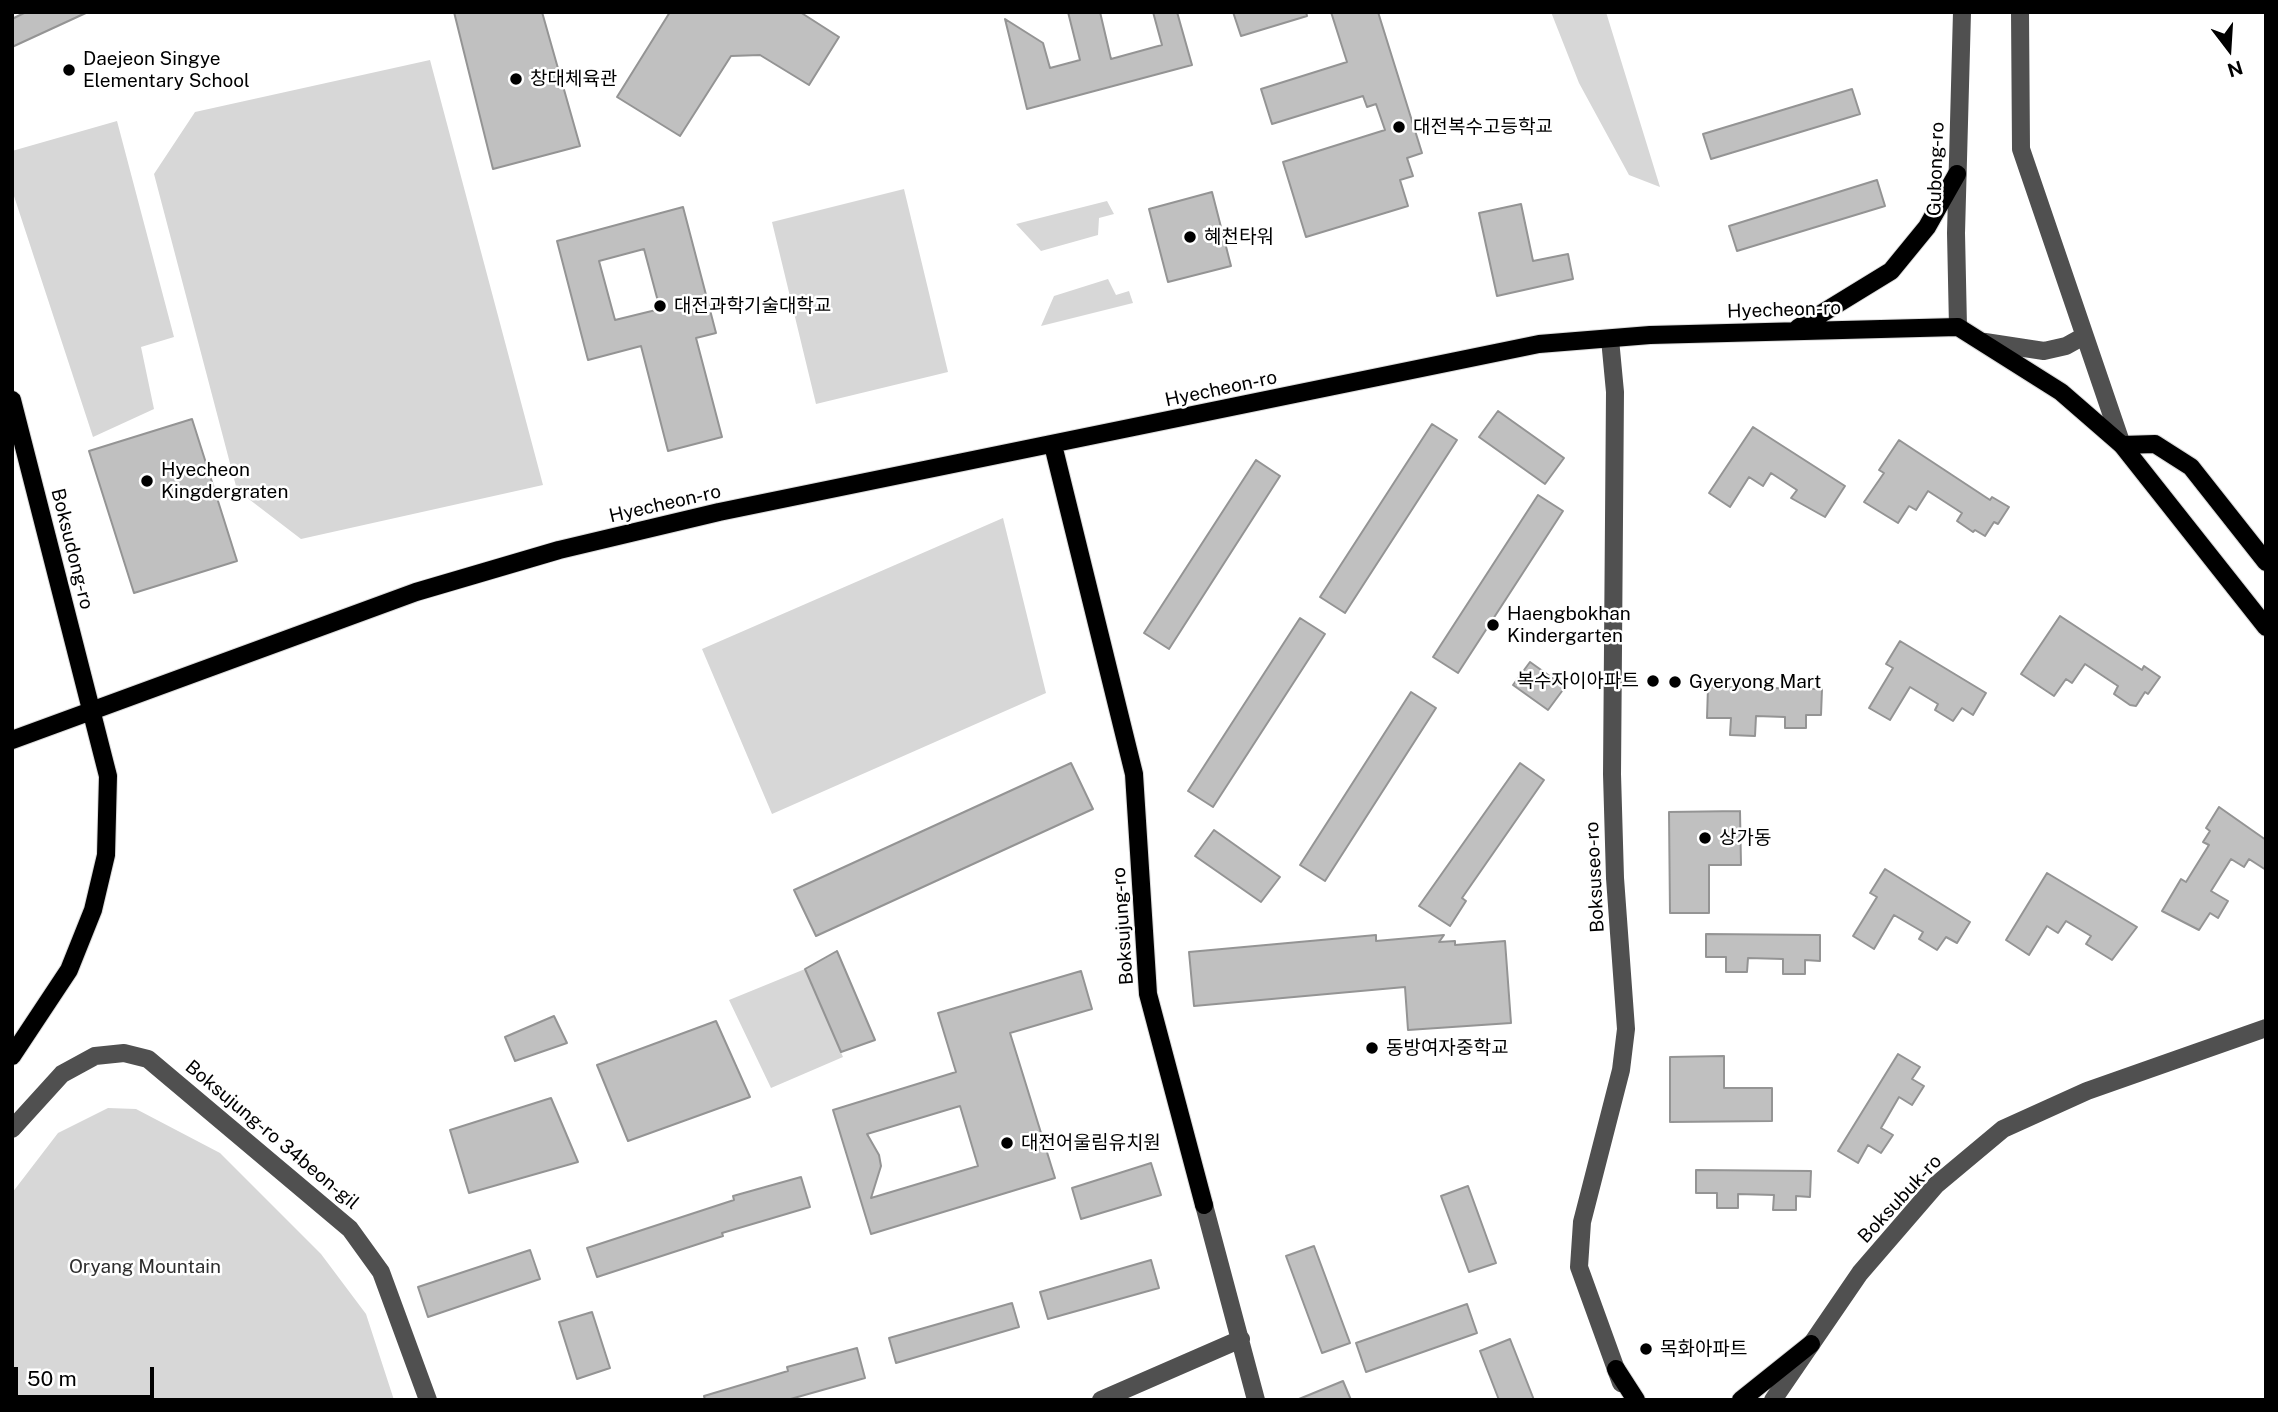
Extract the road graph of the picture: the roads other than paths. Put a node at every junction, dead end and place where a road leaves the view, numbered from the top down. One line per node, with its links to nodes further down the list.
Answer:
1 (1962, 12): 3 (street, Gubong-ro)
2 (2020, 12): 6 (street)
3 (1957, 174): 4 (street, Gubong-ro); 5 (main road)
4 (1958, 327): 5 (main road, Hyecheon-ro); 8 (main road)
5 (1795, 329): 7 (main road, Hyecheon-ro)
6 (2084, 336): 8 (street); 11 (street)
7 (1611, 339): 10 (main road, Hyecheon-ro); 22 (street, Boksuseo-ro)
8 (1982, 342): 11 (main road)
9 (12, 400): 14 (main road, Boksudong-ro)
10 (1053, 445): 14 (main road, Hyecheon-ro); 19 (main road, Boksujung-ro)
11 (2122, 445): 12 (main road); 13 (main road)
12 (2266, 562)
13 (2266, 627)
14 (92, 709): 15 (main road, Hyecheon-ro); 17 (main road)
15 (12, 740)
16 (2266, 1028): 21 (street, Boksubuk-ro)
17 (12, 1056)
18 (12, 1129): 23 (street, Boksujung-ro 34beon-gil)
19 (1204, 1205): 20 (street, Boksujung-ro)
20 (1241, 1339): 24 (street); 25 (street, Boksujung-ro)
21 (1811, 1344): 28 (main road); 29 (street, Boksubuk-ro)
22 (1616, 1369): 26 (street, Boksuseo-ro); 27 (main road)
23 (428, 1400)
24 (1101, 1400)
25 (1256, 1400)
26 (1628, 1400)
27 (1636, 1400)
28 (1741, 1400)
29 (1773, 1400)

